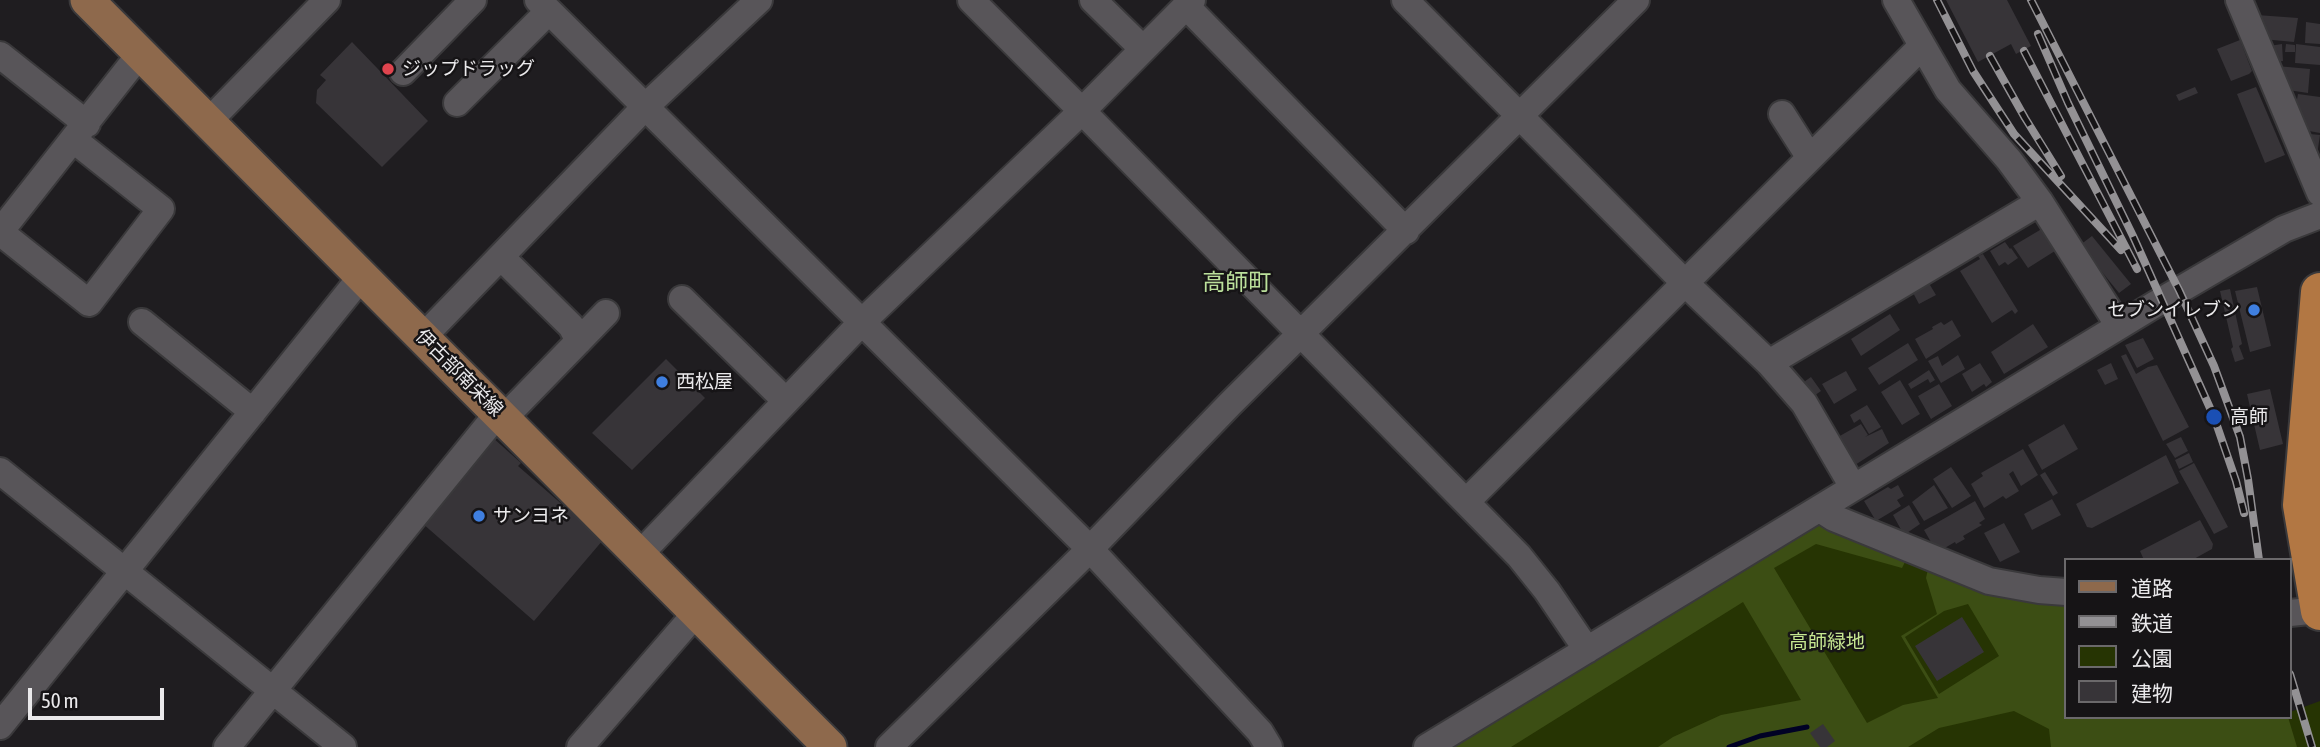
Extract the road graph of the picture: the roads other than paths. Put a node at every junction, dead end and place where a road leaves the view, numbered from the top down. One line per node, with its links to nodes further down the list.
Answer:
1 (87, 0): 15 (main road, 伊古部南栄線)
2 (327, 0): 23 (street)
3 (473, 0): 17 (street)
4 (760, 0): 19 (street)
5 (971, 0): 20 (street)
6 (1093, 0): 14 (street)
7 (1405, 0): 22 (street)
8 (1636, 0): 22 (street)
9 (1896, 0): 13 (street)
10 (2239, 0): 26 (street)
11 (1189, 3): 14 (street); 29 (street)
12 (543, 6): 18 (street); 19 (street)
13 (1921, 47): 25 (street); 27 (street)
14 (1143, 49): 20 (street)
15 (140, 54): 23 (main road, 伊古部南栄線); 24 (street)
16 (2, 60): 24 (street)
17 (403, 72)
18 (457, 103)
19 (645, 107): 31 (street); 38 (street)
20 (1082, 111): 38 (street); 40 (street)
21 (1782, 114): 25 (street)
22 (1519, 116): 29 (street); 33 (street)
23 (208, 122): 32 (main road, 伊古部南栄線)
24 (80, 132): 30 (street); 30 (street)
25 (1810, 158): 33 (street)
26 (2320, 193)
27 (2040, 202): 39 (street); 43 (street)
28 (2320, 215): 39 (street)
29 (1406, 231): 40 (street)
30 (0, 232)
31 (501, 257): 41 (street); 42 (street)
32 (362, 276): 41 (main road, 伊古部南栄線); 45 (street)
33 (1685, 283): 43 (street); 49 (street)
34 (2320, 292): 55 (highway)
35 (682, 299): 44 (street)
36 (606, 313): 42 (street)
37 (142, 322): 45 (street)
38 (862, 322): 44 (street); 51 (street)
39 (2119, 326): 48 (street)
40 (1301, 333): 49 (street); 51 (street)
41 (423, 337): 46 (main road, 伊古部南栄線)
42 (579, 341): 46 (street)
43 (1769, 363): 48 (street)
44 (786, 401): 52 (street)
45 (253, 412): 53 (street)
46 (501, 415): 52 (main road, 伊古部南栄線); 59 (street)
47 (0, 471): 53 (street)
48 (1853, 487): 50 (street)
49 (1467, 501): 58 (street)
50 (1820, 509): 54 (street); 58 (street)
51 (1090, 550): 65 (street); 66 (street)
52 (640, 554): 56 (main road, 伊古部南栄線)
53 (125, 572): 59 (street); 60 (street)
54 (2064, 592)
55 (2320, 610): 57 (street)
56 (697, 611): 63 (street); 64 (main road, 伊古部南栄線)
57 (2292, 613)
58 (1587, 650): 67 (street)
59 (273, 690): 61 (street); 62 (street)
60 (0, 726)
61 (227, 747)
62 (344, 747)
63 (580, 747)
64 (830, 747)
65 (889, 747)
66 (1269, 747)
67 (1427, 747)

